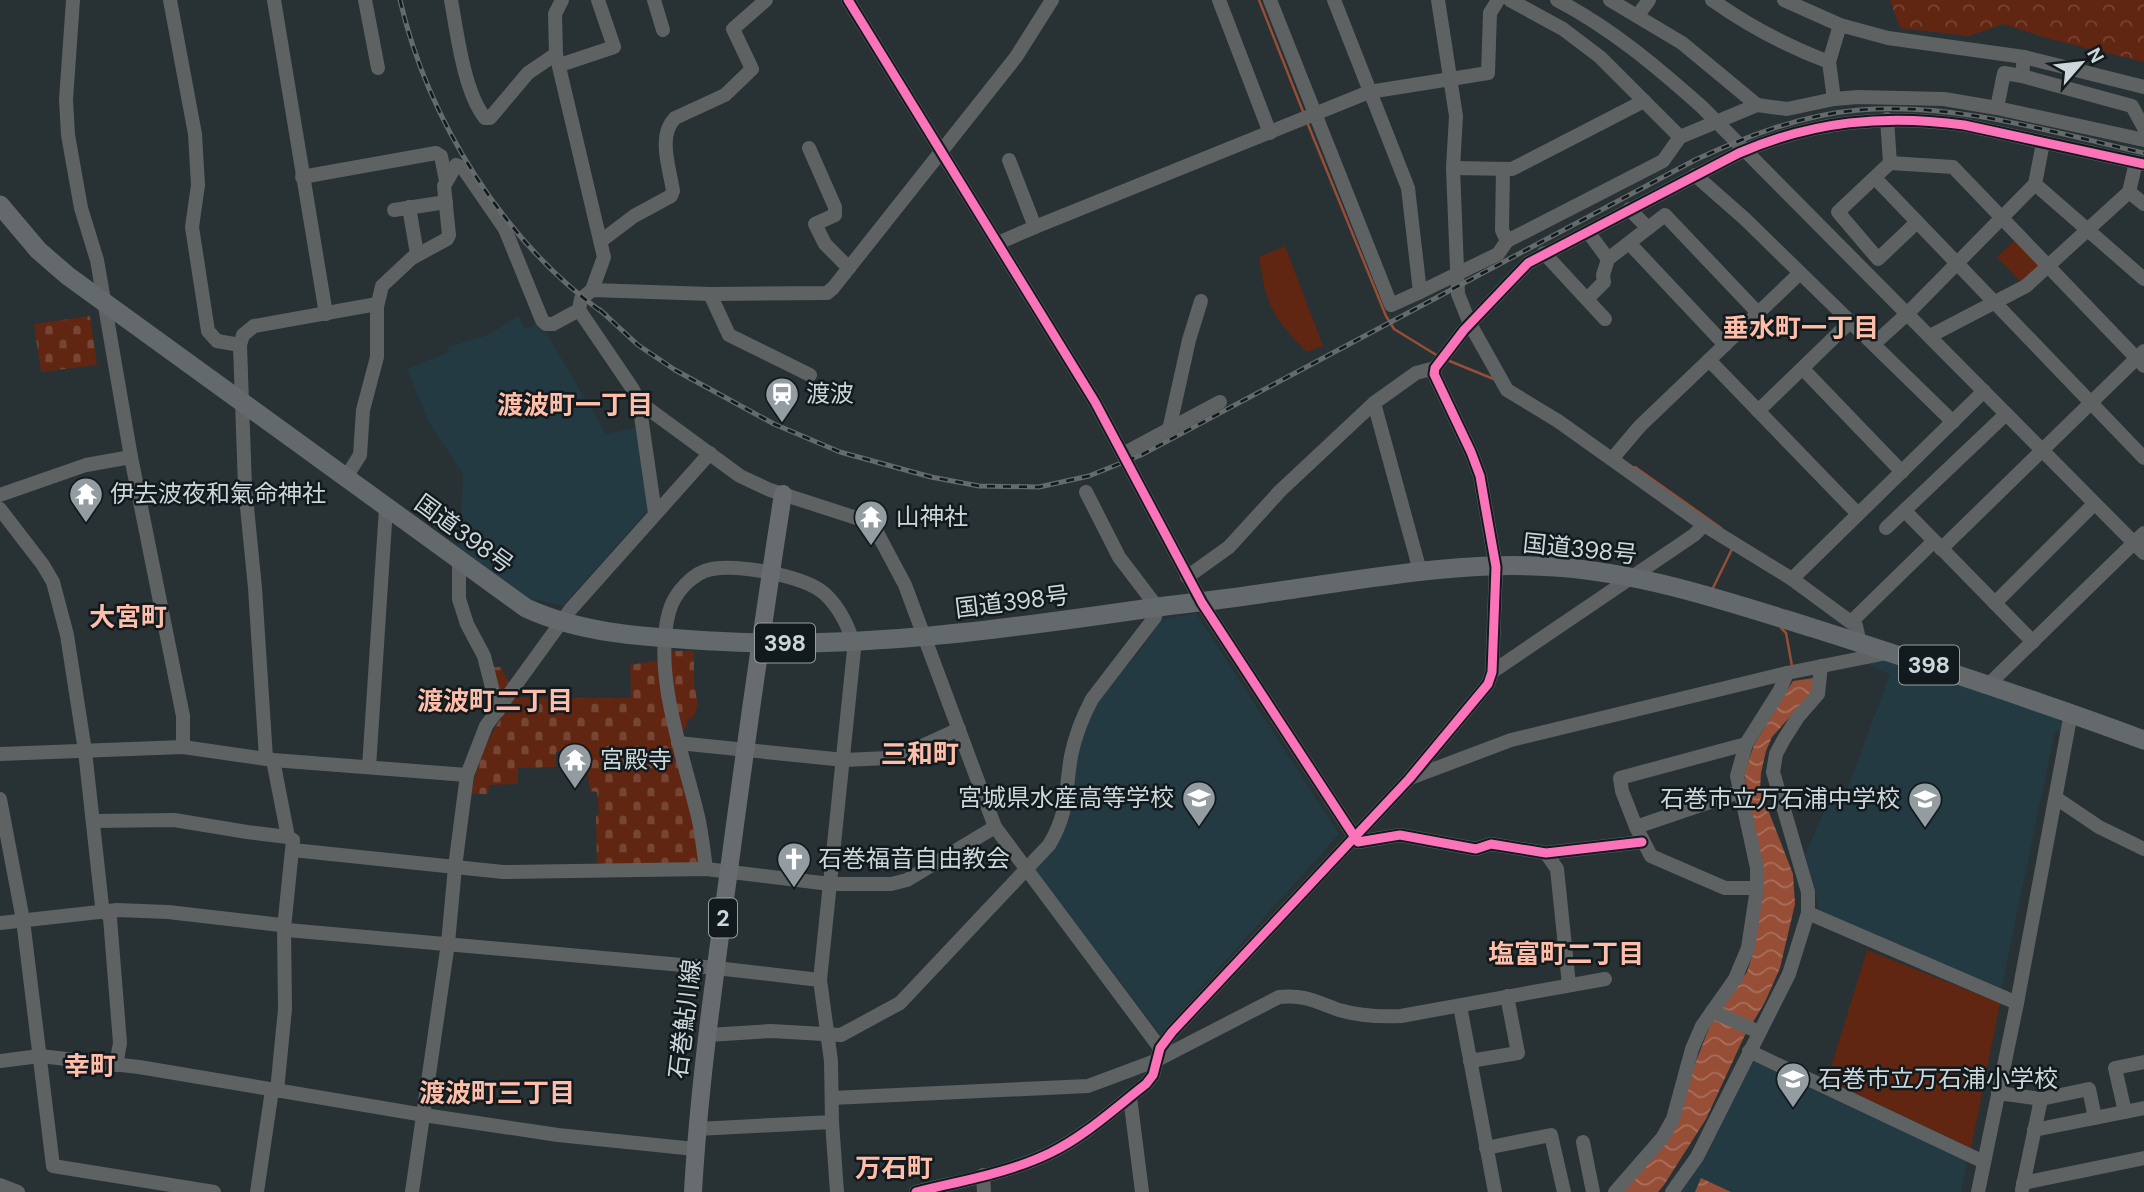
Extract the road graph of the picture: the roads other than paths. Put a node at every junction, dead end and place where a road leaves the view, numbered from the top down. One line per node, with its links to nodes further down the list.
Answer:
1 (73, 0): 88 (street)
2 (170, 0): 100 (street)
3 (274, 0): 53 (street)
4 (365, 0): 29 (street)
5 (452, 0): 27 (street)
6 (562, 0): 27 (street)
7 (598, 0): 27 (street)
8 (654, 0): 25 (street)
9 (766, 0): 70 (street)
10 (848, 0): 46 (street)
11 (1052, 0): 46 (street)
12 (1219, 0): 41 (street)
13 (1270, 0): 38 (street)
14 (1334, 0): 33 (street)
15 (1438, 0): 31 (street)
16 (1498, 0): 31 (street)
17 (1510, 0): 35 (street)
18 (1557, 0): 93 (street)
19 (1610, 0): 23 (street)
20 (1649, 0): 23 (street)
21 (1712, 0): 28 (street)
22 (1784, 0): 24 (street)
23 (1638, 15): 36 (street)
24 (1840, 25): 26 (street); 28 (street)
25 (663, 30)
26 (2024, 57): 30 (street); 32 (street)
27 (558, 60): 70 (street)
28 (1829, 62): 34 (street)
29 (378, 68)
30 (2022, 76): 37 (street); 40 (street)
31 (1450, 81): 33 (street); 50 (street)
32 (2144, 87)
33 (1369, 92): 38 (street); 84 (street)
34 (1834, 99): 36 (street); 37 (street)
35 (1644, 101): 42 (street); 51 (street)
36 (1757, 105): 42 (street)
37 (1997, 108): 43 (street)
38 (1316, 115): 41 (street); 84 (street)
39 (1887, 119): 44 (street); 48 (street); 52 (street)
40 (2144, 128)
41 (1270, 134): 66 (street)
42 (1680, 137): 71 (street)
43 (2144, 140)
44 (2043, 143): 49 (street); 56 (street)
45 (809, 148): 79 (street)
46 (942, 153): 72 (street); 79 (street)
47 (1009, 160): 66 (street)
48 (1890, 163): 54 (street); 64 (street)
49 (2140, 163): 57 (street)
50 (1453, 168): 51 (street); 81 (street)
51 (1503, 170): 71 (street)
52 (1695, 175): 62 (street); 80 (street)
53 (302, 177): 55 (street); 94 (street)
54 (1875, 178): 65 (street); 65 (street)
55 (446, 181): 58 (street); 91 (street)
56 (2035, 184): 64 (street); 68 (street)
57 (2129, 192): 59 (street); 68 (street)
58 (446, 202): 61 (street); 75 (street)
59 (2144, 204)
60 (0, 205): 88 (highway, 国道398号 / 398)
61 (410, 207): 63 (street); 75 (street)
62 (1629, 209): 67 (street); 69 (street)
63 (394, 210)
64 (2001, 217): 77 (street); 78 (street)
65 (1917, 222): 77 (street)
66 (1035, 227): 72 (street)
67 (1648, 229): 73 (street); 92 (street)
68 (2090, 230): 78 (street); 82 (street)
69 (1588, 232): 74 (street); 76 (street)
70 (601, 241): 83 (street)
71 (1507, 241): 81 (street)
72 (998, 243): 119 (street)
73 (1630, 244): 76 (street); 101 (street)
74 (1544, 253): 86 (street); 97 (street)
75 (417, 254): 90 (street)
76 (1608, 259): 86 (street)
77 (1957, 263): 89 (street); 93 (street)
78 (2048, 266): 89 (street); 102 (street)
79 (849, 268): 85 (street)
80 (1800, 273): 92 (street); 96 (street)
81 (1456, 276): 84 (street); 97 (street)
82 (2144, 279)
83 (592, 290): 85 (street); 91 (street)
84 (1420, 292)
85 (709, 294): 106 (street)
86 (1587, 299): 95 (street)
87 (1202, 301): 116 (street)
88 (104, 303): 110 (highway, 国道398号 / 398); 121 (street)
89 (1994, 303): 98 (street); 112 (street)
90 (377, 304): 94 (street); 124 (street)
91 (579, 310): 108 (street)
92 (1758, 313): 101 (street)
93 (1908, 313): 98 (street); 99 (street)
94 (326, 314): 100 (street)
95 (1605, 319)
96 (1851, 321): 99 (street); 105 (street)
97 (1470, 324): 104 (street); 120 (street)
98 (1930, 336): 107 (street)
99 (1875, 343): 115 (street)
100 (240, 345): 110 (street)
101 (1725, 345): 103 (street)
102 (2142, 358): 112 (street)
103 (1709, 360): 113 (street); 120 (street)
104 (1440, 362): 111 (street); 139 (street)
105 (1803, 369): 113 (street); 123 (street)
106 (810, 374)
107 (1984, 391): 114 (street); 115 (street)
108 (639, 402): 118 (street); 132 (street)
109 (1220, 402): 116 (street)
110 (241, 403): 124 (highway, 国道398号 / 398); 171 (street)
111 (1374, 403): 140 (street); 142 (street)
112 (2091, 403): 117 (street); 122 (street)
113 (1758, 411): 133 (street)
114 (2006, 414): 117 (street); 131 (street)
115 (1953, 422): 123 (street)
116 (1169, 430): 119 (street)
117 (2043, 451): 128 (street); 137 (street)
118 (710, 453): 126 (street); 132 (street)
119 (1123, 454): 142 (street)
120 (1614, 455): 134 (street)
121 (131, 457): 127 (street); 167 (street)
122 (2144, 458)
123 (1902, 472): 133 (street)
124 (345, 479): 129 (highway, 国道398号 / 398)
125 (1086, 492): 147 (street)
126 (783, 494): 141 (main road, 石巻鮎川線); 150 (street)
127 (0, 495)
128 (2094, 503): 136 (street); 146 (street)
129 (386, 508): 138 (highway, 国道398号 / 398); 173 (street)
130 (0, 509): 169 (street)
131 (1905, 511): 135 (street); 137 (street)
132 (655, 513): 149 (street)
133 (1858, 514): 144 (street)
134 (1704, 525): 143 (street); 144 (street)
135 (1886, 528)
136 (2141, 543): 153 (street)
137 (1938, 545): 146 (street); 148 (street)
138 (459, 561): 149 (highway, 国道398号 / 398); 161 (street)
139 (1496, 567): 140 (highway, 国道398号 / 398); 143 (highway, 国道398号 / 398); 158 (street)
140 (1420, 571): 145 (highway, 国道398号 / 398)
141 (771, 574): 151 (street); 152 (street); 155 (main road, 石巻鮎川線)
142 (1187, 577): 145 (street)
143 (1631, 578): 154 (highway, 国道398号 / 398); 158 (street)
144 (1792, 579): 148 (street)
145 (1202, 603): 147 (highway, 国道398号 / 398); 182 (street)
146 (1995, 603): 153 (street)
147 (1157, 607): 150 (highway, 国道398号 / 398); 189 (street)
148 (1851, 622): 154 (street)
149 (561, 623): 151 (highway, 国道398号 / 398); 161 (street)
150 (923, 636): 152 (highway, 国道398号 / 398); 163 (street)
151 (665, 638): 155 (highway, 国道398号 / 398); 165 (street)
152 (853, 641): 155 (highway, 国道398号 / 398); 172 (street)
153 (2033, 642): 160 (street)
154 (1860, 643): 156 (highway, 国道398号 / 398)
155 (760, 644): 168 (main road, 石巻鮎川線 / 2)
156 (1888, 652): 157 (street); 160 (highway, 国道398号 / 398)
157 (1821, 666): 159 (street); 194 (street)
158 (1492, 672): 175 (street)
159 (1787, 673): 166 (street); 175 (street)
160 (1989, 684): 162 (highway, 国道398号 / 398)
161 (498, 711): 174 (street)
162 (2071, 713): 164 (highway, 国道398号 / 398); 177 (street)
163 (959, 729): 172 (street); 180 (street)
164 (2144, 740)
165 (678, 743): 168 (street); 188 (street)
166 (1746, 744): 176 (street); 181 (street)
167 (183, 747): 169 (street); 171 (street)
168 (745, 750): 172 (street); 190 (main road, 石巻鮎川線 / 2)
169 (85, 751): 170 (street); 179 (street)
170 (0, 754)
171 (269, 759): 173 (street); 184 (street)
172 (845, 760): 191 (street)
173 (369, 767): 174 (street)
174 (467, 775): 187 (street)
175 (1409, 779): 182 (street)
176 (1739, 792): 181 (street); 192 (street)
177 (2056, 798): 185 (street); 204 (street)
178 (0, 799): 195 (street)
179 (93, 821): 184 (street); 193 (street)
180 (995, 827): 189 (street); 191 (street)
181 (1636, 827): 183 (street)
182 (1353, 836): 186 (street); 211 (street)
183 (1642, 842): 186 (street); 192 (street)
184 (290, 843): 187 (street); 197 (street)
185 (2144, 849)
186 (1546, 853): 202 (street)
187 (454, 867): 188 (street); 198 (street)
188 (706, 869): 190 (street)
189 (1026, 871): 209 (street); 211 (street)
190 (729, 873): 191 (street); 199 (main road, 石巻鮎川線 / 2)
191 (830, 884): 201 (street)
192 (1757, 888): 206 (street)
193 (106, 912): 195 (street); 197 (street); 216 (street)
194 (1808, 913): 204 (street); 207 (street)
195 (23, 920): 196 (street); 212 (street)
196 (0, 923)
197 (284, 928): 198 (street); 217 (street)
198 (448, 943): 199 (street); 224 (street)
199 (716, 968): 201 (street); 208 (main road, 石巻鮎川線 / 2)
200 (1605, 979): 202 (street)
201 (820, 980): 209 (street)
202 (1569, 985): 203 (street)
203 (1507, 996): 205 (street); 214 (street)
204 (2017, 1003): 218 (street)
205 (1460, 1006): 211 (street); 214 (street)
206 (1712, 1011): 207 (street); 250 (street)
207 (1759, 1032): 210 (street)
208 (708, 1035): 209 (street); 227 (main road, 石巻鮎川線 / 2)
209 (829, 1036): 219 (street)
210 (1749, 1051): 233 (street); 251 (street)
211 (1157, 1054): 219 (street); 220 (street)
212 (40, 1056): 213 (street); 216 (street); 239 (street)
213 (0, 1061)
214 (1470, 1061): 230 (street)
215 (2144, 1062): 223 (street)
216 (116, 1065): 217 (street)
217 (275, 1091): 224 (street); 240 (street)
218 (1998, 1093): 221 (street); 233 (street)
219 (832, 1097): 226 (street)
220 (1130, 1097): 234 (street); 246 (street)
221 (2040, 1099): 225 (street); 228 (street)
222 (2144, 1108): 223 (street)
223 (2125, 1112): 225 (street)
224 (424, 1115): 231 (street); 241 (street)
225 (2095, 1118): 228 (street)
226 (832, 1122): 227 (street); 243 (street)
227 (697, 1129): 231 (main road, 石巻鮎川線 / 2)
228 (2034, 1130): 237 (street)
229 (1583, 1142): 249 (street)
230 (1486, 1148): 247 (street); 248 (street)
231 (695, 1149): 242 (main road, 石巻鮎川線 / 2)
232 (2144, 1158): 237 (street)
233 (1984, 1162): 252 (street)
234 (983, 1175): 236 (street); 245 (street)
235 (0, 1185): 238 (street)
236 (961, 1186): 244 (street)
237 (2022, 1188)
238 (18, 1192)
239 (214, 1192)
240 (257, 1192)
241 (412, 1192)
242 (693, 1192)
243 (837, 1192)
244 (916, 1192)
245 (984, 1192)
246 (1142, 1192)
247 (1495, 1192)
248 (1564, 1192)
249 (1593, 1192)
250 (1615, 1192)
251 (1672, 1192)
252 (1978, 1192)

